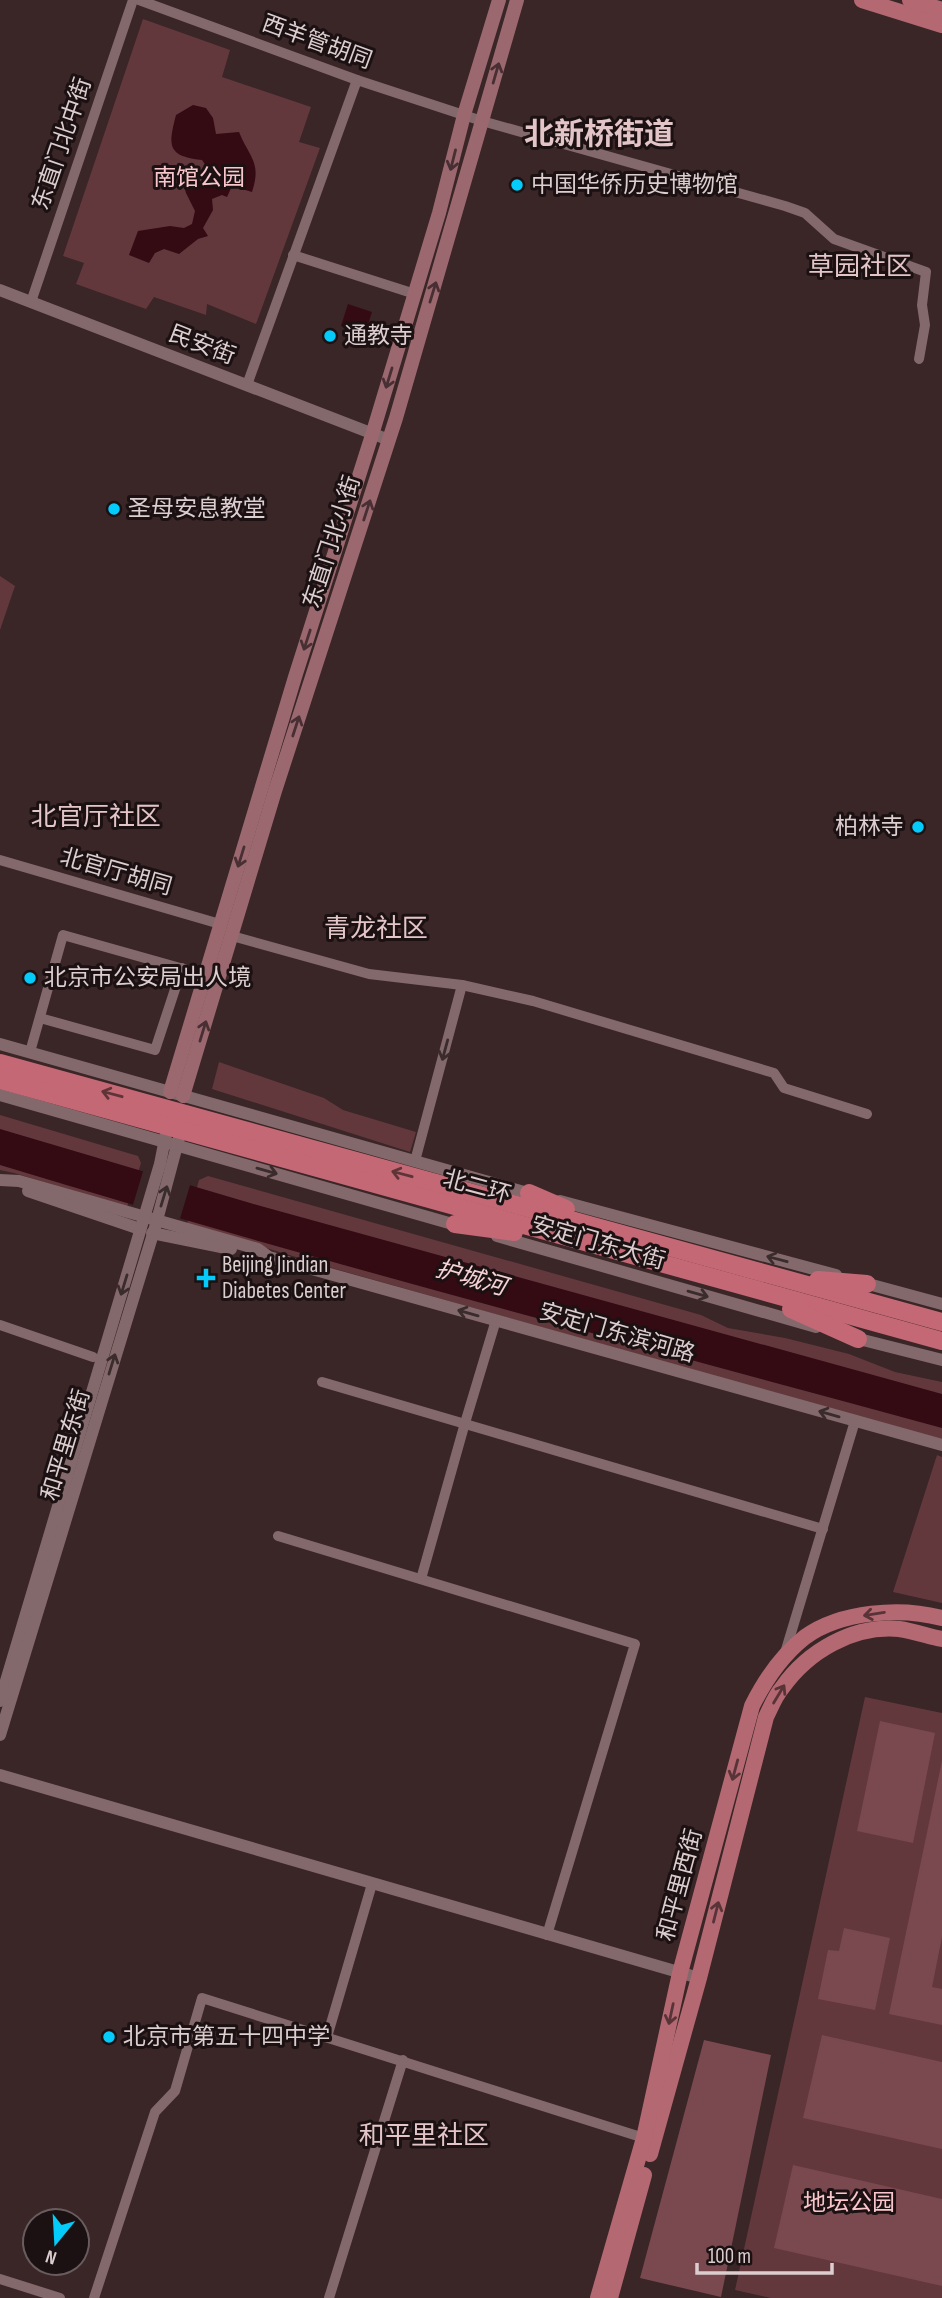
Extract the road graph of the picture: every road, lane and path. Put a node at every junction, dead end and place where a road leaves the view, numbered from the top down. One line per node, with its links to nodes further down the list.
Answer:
1 (133, 0): 15 (street, 东直门北中街)
2 (139, 0): 9 (street, 西羊管胡同)
3 (499, 0): 10 (main road, 东直门北小街)
4 (517, 0): 11 (main road, 东直门北小街, one-way to 4)
5 (862, 0): 8 (main road)
6 (910, 0): 7 (main road)
7 (942, 10)
8 (942, 25)
9 (357, 80): 10 (street, 西羊管胡同); 12 (street)
10 (464, 115): 11 (street, 西羊管胡同); 14 (main road, 东直门北小街, one-way to 14)
11 (482, 121): 16 (street, 西羊管胡同); 19 (main road, 东直门北小街, one-way to 11)
12 (293, 255): 14 (street); 17 (street)
13 (0, 290): 15 (street, 民安街)
14 (415, 294): 18 (main road, 东直门北小街, one-way to 18)
15 (31, 302): 17 (street, 民安街)
16 (919, 359)
17 (247, 385): 18 (street, 民安街)
18 (372, 435): 19 (street, 民安街); 20 (main road, 东直门北小街, one-way to 20)
19 (389, 440): 20 (main road, 东直门北小街, one-way to 19)
20 (268, 789): 22 (main road, 东直门北小街, one-way to 22); 23 (main road, 东直门北小街)
21 (0, 860): 22 (street, 北官厅胡同)
22 (220, 924): 25 (main road, 东直门北小街)
23 (232, 936): 26 (street); 33 (main road, 东直门北小街, one-way to 23)
24 (182, 968): 25 (street); 27 (street); 27 (street)
25 (205, 975): 33 (main road, 东直门北小街)
26 (463, 985): 35 (street); 40 (street, one-way to 40)
27 (40, 1018): 29 (street)
28 (0, 1046): 29 (street, 安定门东大街)
29 (30, 1052): 32 (street, 安定门东大街)
30 (0, 1063): 45 (highway, 北二环, one-way to 30)
31 (0, 1080): 45 (highway, 北二环)
32 (149, 1086): 33 (street, 安定门东大街); 37 (street)
33 (177, 1094): 36 (street, 安定门东大街); 38 (street, 和平里东街)
34 (0, 1095): 37 (street, 安定门东大街)
35 (867, 1114)
36 (254, 1115): 39 (street, 安定门东大街); 41 (street)
37 (136, 1135): 38 (street, 安定门东大街)
38 (172, 1144): 41 (street, 安定门东大街); 46 (street, 和平里东街)
39 (367, 1147): 40 (street, 安定门东大街); 44 (street)
40 (415, 1161): 43 (street, 安定门东大街)
41 (240, 1164): 44 (street, 安定门东大街, one-way to 44)
42 (0, 1181): 46 (street); 48 (street, 安定门东滨河路)
43 (529, 1193): 47 (highway); 50 (street, 安定门东大街, one-way to 43)
44 (353, 1196): 45 (street, 安定门东大街)
45 (462, 1208): 47 (highway, 北二环); 51 (highway, 北二环); 58 (street, 安定门东大街, one-way to 58)
46 (148, 1226): 48 (street); 73 (street, 和平里东街, one-way to 73); 75 (street, 和平里东街, one-way to 46)
47 (627, 1235): 49 (highway, 北二环)
48 (269, 1257): 55 (street, 安定门东滨河路, one-way to 48)
49 (772, 1276): 50 (highway); 54 (highway, 北二环)
50 (867, 1284): 52 (street, 安定门东大街)
51 (744, 1287): 54 (highway, 北二环); 58 (highway)
52 (926, 1300): 53 (street, 安定门东大街); 60 (street)
53 (942, 1304)
54 (849, 1306): 56 (highway, 北二环); 59 (highway, 北二环)
55 (496, 1321): 64 (street, 安定门东滨河路, one-way to 55); 65 (street)
56 (942, 1322)
57 (0, 1325): 61 (street)
58 (858, 1339): 60 (street, 安定门东大街)
59 (942, 1341)
60 (910, 1352): 62 (street, 安定门东大街)
61 (93, 1357)
62 (942, 1360)
63 (322, 1381): 65 (street)
64 (855, 1421): 66 (street, 安定门东滨河路); 67 (street)
65 (465, 1423): 67 (street); 69 (street)
66 (942, 1445)
67 (823, 1529): 72 (street)
68 (278, 1536): 69 (street)
69 (421, 1579): 78 (street)
70 (942, 1618): 72 (main road, 和平里西街, one-way to 72)
71 (942, 1639): 80 (main road, 和平里西街, one-way to 71)
72 (784, 1658): 79 (main road, 和平里西街, one-way to 79)
73 (6, 1659): 74 (street, 和平里东街)
74 (0, 1701)
75 (0, 1735)
76 (0, 1775): 77 (street)
77 (372, 1884): 78 (street); 81 (street)
78 (547, 1935): 79 (street)
79 (680, 1973): 80 (street); 83 (main road, 和平里西街, one-way to 83)
80 (699, 1978): 89 (main road, 和平里西街)
81 (327, 2037): 82 (street); 86 (street)
82 (403, 2060): 83 (street); 87 (street)
83 (644, 2138): 88 (main road, 和平里西街)
84 (0, 2279): 85 (street)
85 (60, 2298)
86 (94, 2298)
87 (329, 2298)
88 (598, 2298)
89 (610, 2298)

